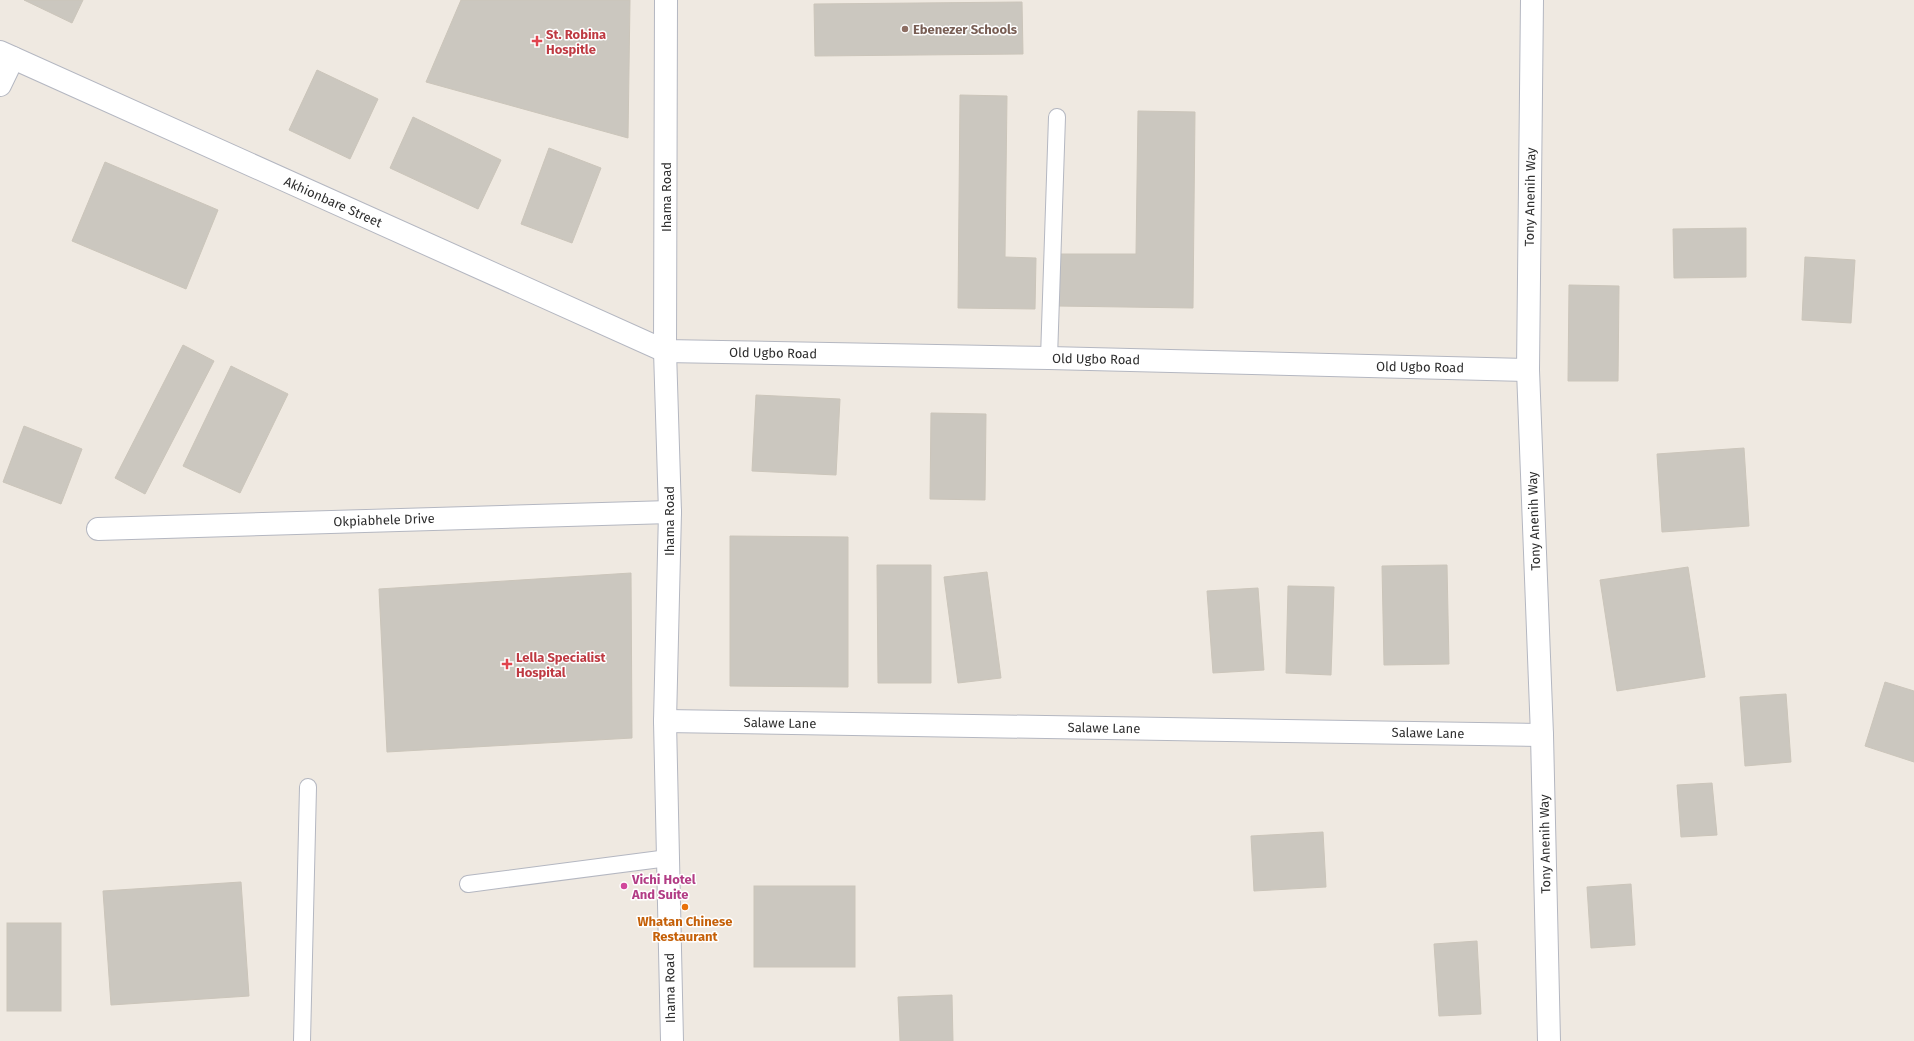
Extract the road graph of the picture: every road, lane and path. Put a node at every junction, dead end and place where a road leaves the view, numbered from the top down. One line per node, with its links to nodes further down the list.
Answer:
1 (666, 0): 6 (street, Ihama Road)
2 (1532, 0): 8 (street, Tony Anenih Way)
3 (6, 55): 4 (street); 6 (street, Akhionbare Street)
4 (0, 85)
5 (1058, 117): 7 (lane)
6 (665, 351): 7 (street, Old Ugbo Road); 9 (street, Ihama Road)
7 (1049, 358): 8 (street, Old Ugbo Road)
8 (1528, 370): 12 (street, Tony Anenih Way)
9 (670, 512): 10 (street, Okpiabhele Drive); 11 (street, Ihama Road)
10 (98, 529)
11 (665, 721): 12 (street, Salawe Lane); 14 (street, Ihama Road)
12 (1542, 735): 18 (street, Tony Anenih Way)
13 (308, 787): 16 (lane)
14 (668, 858): 15 (lane); 17 (street, Ihama Road)
15 (468, 884)
16 (302, 1041)
17 (672, 1041)
18 (1549, 1041)

